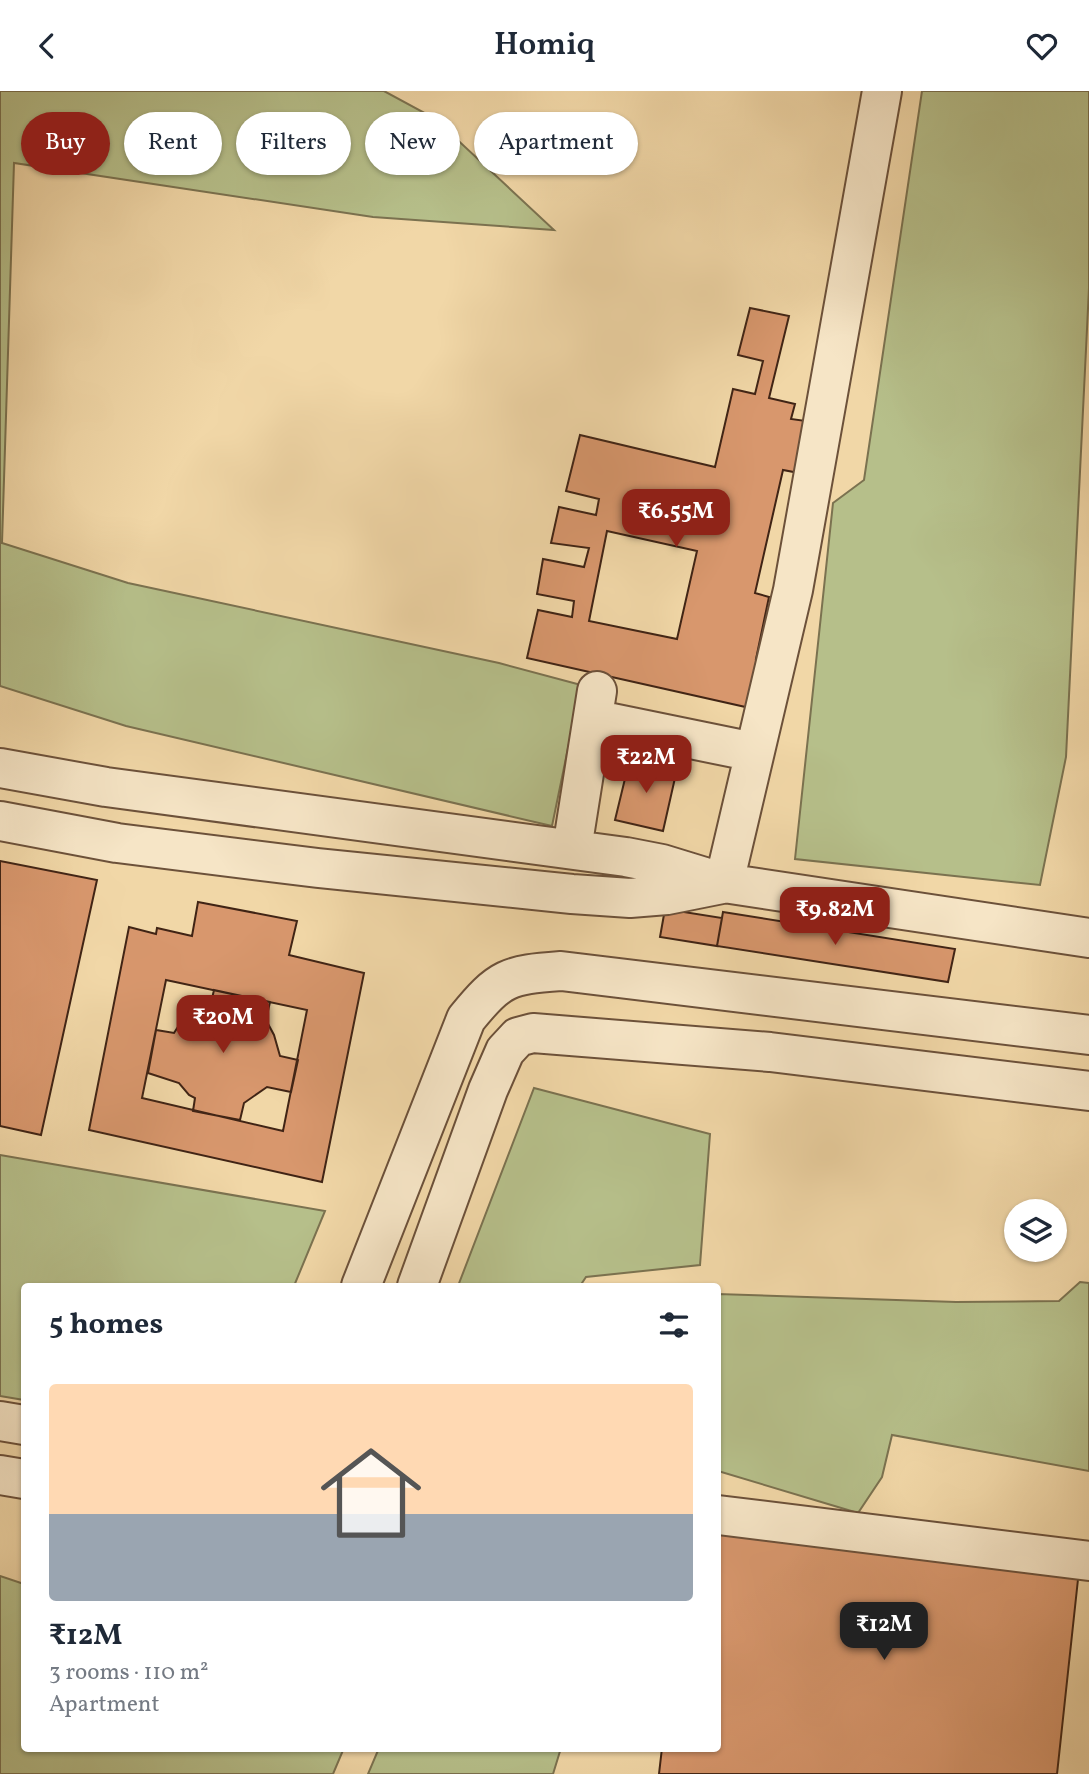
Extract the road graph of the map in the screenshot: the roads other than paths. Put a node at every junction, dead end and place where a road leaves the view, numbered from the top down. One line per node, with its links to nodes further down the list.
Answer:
1 (881, 91): 2 (lane)
2 (754, 752): 6 (lane); 8 (lane)
3 (4, 769): 4 (lane); 5 (lane)
4 (274, 809): 6 (lane); 7 (lane)
5 (2, 822): 7 (lane)
6 (572, 849): 8 (lane)
7 (266, 862): 8 (lane)
8 (724, 883): 9 (lane)
9 (1089, 937)
10 (890, 1010): 11 (lane); 12 (lane); 14 (lane)
11 (1089, 1035)
12 (884, 1066): 13 (lane); 15 (lane)
13 (1089, 1091)
14 (363, 1283)
15 (418, 1283)
16 (0, 1421): 17 (lane)
17 (21, 1424)
18 (0, 1475): 19 (lane)
19 (21, 1478)
20 (721, 1515): 21 (lane)
21 (1089, 1561)

